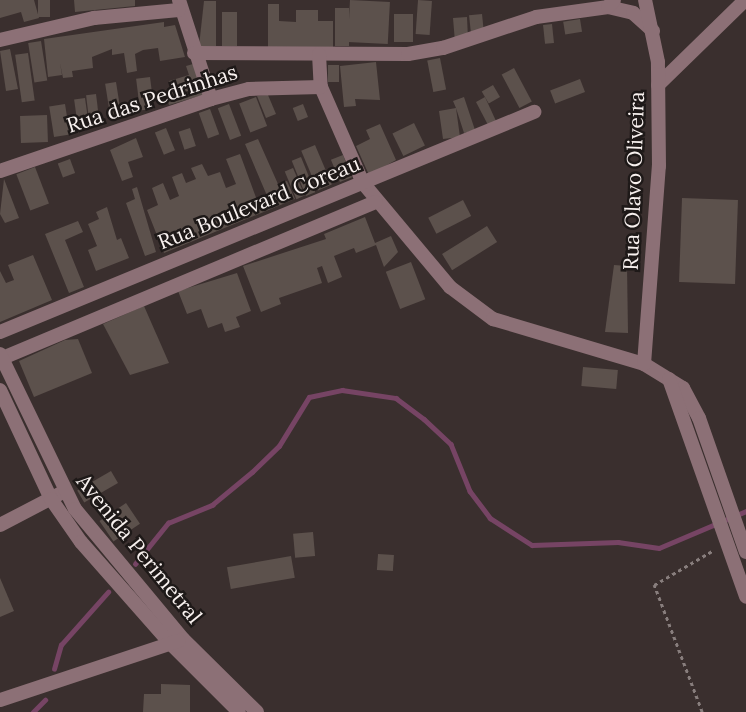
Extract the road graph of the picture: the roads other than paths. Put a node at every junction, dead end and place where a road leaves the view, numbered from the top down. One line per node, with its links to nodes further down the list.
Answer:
1 (645, 0): 5 (street, Rua Olavo Oliveira)
2 (745, 2): 9 (street)
3 (611, 3): 5 (street); 8 (street, Rua das Pedrinhas)
4 (178, 5): 6 (street); 7 (street)
5 (653, 31): 9 (street, Rua Olavo Oliveira)
6 (0, 40)
7 (194, 53): 8 (street, Rua das Pedrinhas); 11 (street)
8 (319, 54): 10 (street)
9 (658, 85): 18 (street, Rua Olavo Oliveira)
10 (321, 87): 11 (street, Rua das Pedrinhas); 14 (street)
11 (211, 99): 13 (street, Rua das Pedrinhas)
12 (534, 112): 14 (street, Rua Boulevard Coreau)
13 (0, 171)
14 (363, 183): 15 (street); 16 (street, Rua Boulevard Coreau)
15 (375, 202): 17 (street, Rua Boulevard Coreau); 18 (street)
16 (0, 332)
17 (1, 357): 21 (street, Avenida Perimetral)
18 (644, 365): 19 (street)
19 (669, 379): 23 (street); 23 (street)
20 (0, 390): 21 (street, Avenida Perimetral)
21 (57, 496): 22 (street); 26 (street, Avenida Perimetral)
22 (0, 525)
23 (729, 537): 24 (street); 25 (street)
24 (746, 552)
25 (746, 597)
26 (177, 642): 27 (street); 28 (street, Avenida Perimetral); 29 (street, Avenida Perimetral)
27 (0, 700)
28 (239, 712)
29 (257, 712)

